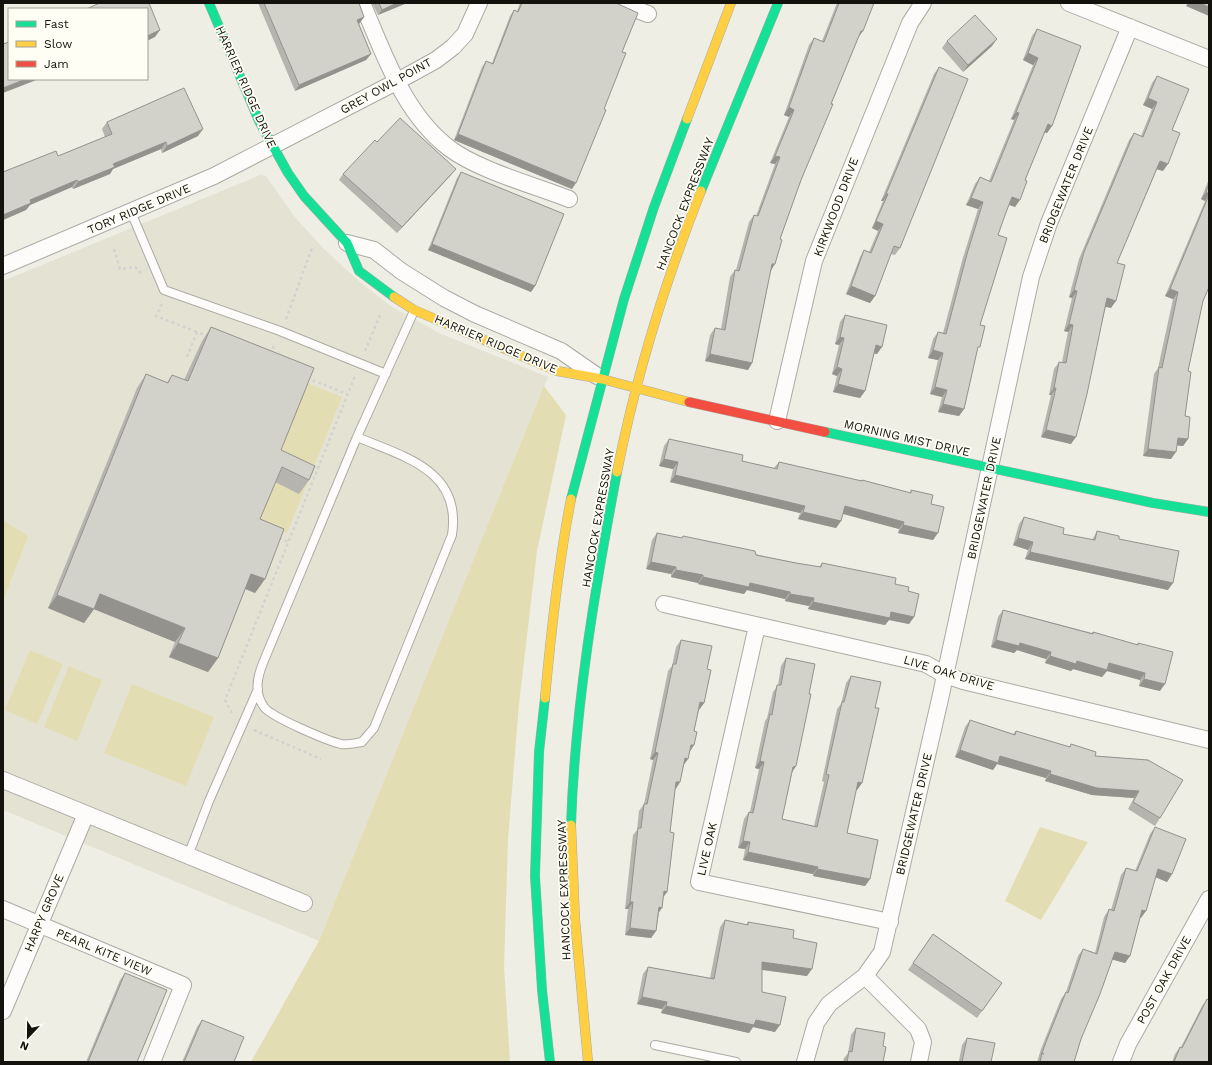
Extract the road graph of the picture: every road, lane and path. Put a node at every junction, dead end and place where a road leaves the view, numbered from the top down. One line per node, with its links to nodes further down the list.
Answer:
1 (209, 3): 13 (main road, HARRIER RIDGE DRIVE)
2 (362, 3): 12 (street)
3 (479, 3): 12 (street, GREY OWL POINT)
4 (619, 3): 9 (street)
5 (731, 3): 23 (main road, HANCOCK EXPRESSWAY)
6 (778, 3): 24 (main road, HANCOCK EXPRESSWAY)
7 (923, 3): 26 (street, KIRKWOOD DRIVE)
8 (1068, 3): 10 (street)
9 (648, 14)
10 (1130, 27): 11 (street); 28 (street, BRIDGEWATER DRIVE)
11 (1209, 59)
12 (396, 82): 13 (street, GREY OWL POINT); 14 (street)
13 (272, 148): 15 (street, TORY RIDGE DRIVE); 16 (main road, HARRIER RIDGE DRIVE)
14 (569, 199)
15 (131, 212): 17 (street, TORY RIDGE DRIVE); 21 (lane)
16 (347, 243): 18 (main road, HARRIER RIDGE DRIVE); 23 (street, HARRIER RIDGE DRIVE)
17 (3, 266)
18 (414, 310): 21 (lane); 23 (main road, HARRIER RIDGE DRIVE)
19 (271, 353): 20 (path)
20 (275, 360)
21 (386, 374): 27 (lane)
22 (306, 378): 25 (path)
23 (602, 379): 24 (main road, MORNING MIST DRIVE); 49 (main road, HANCOCK EXPRESSWAY)
24 (636, 390): 26 (main road, MORNING MIST DRIVE); 50 (main road, HANCOCK EXPRESSWAY)
25 (347, 394)
26 (777, 421): 28 (main road, MORNING MIST DRIVE)
27 (358, 437): 35 (lane); 35 (lane)
28 (990, 468): 29 (main road, MORNING MIST DRIVE); 34 (street, BRIDGEWATER DRIVE)
29 (1209, 512)
30 (275, 536): 31 (path)
31 (288, 542)
32 (664, 604): 33 (street, LIVE OAK DRIVE)
33 (757, 626): 34 (street, LIVE OAK DRIVE); 43 (street, LIVE OAK)
34 (945, 674): 36 (street, LIVE OAK DRIVE); 43 (street, BRIDGEWATER DRIVE)
35 (258, 689): 39 (lane)
36 (1209, 740)
37 (3, 780): 38 (street)
38 (86, 814): 39 (street); 44 (street, HARPY GROVE)
39 (188, 856): 41 (street)
40 (1209, 898): 54 (street, POST OAK DRIVE)
41 (304, 903)
42 (3, 909): 44 (street, PEARL KITE VIEW)
43 (890, 922): 45 (street, BRIDGEWATER DRIVE)
44 (39, 924): 46 (street, HARPY GROVE); 48 (street, PEARL KITE VIEW)
45 (865, 976): 52 (street, BRIDGEWATER DRIVE); 53 (street)
46 (3, 1011)
47 (655, 1045): 51 (lane)
48 (152, 1062)
49 (550, 1062)
50 (588, 1062)
51 (736, 1062)
52 (805, 1062)
53 (919, 1062)
54 (1121, 1062)

